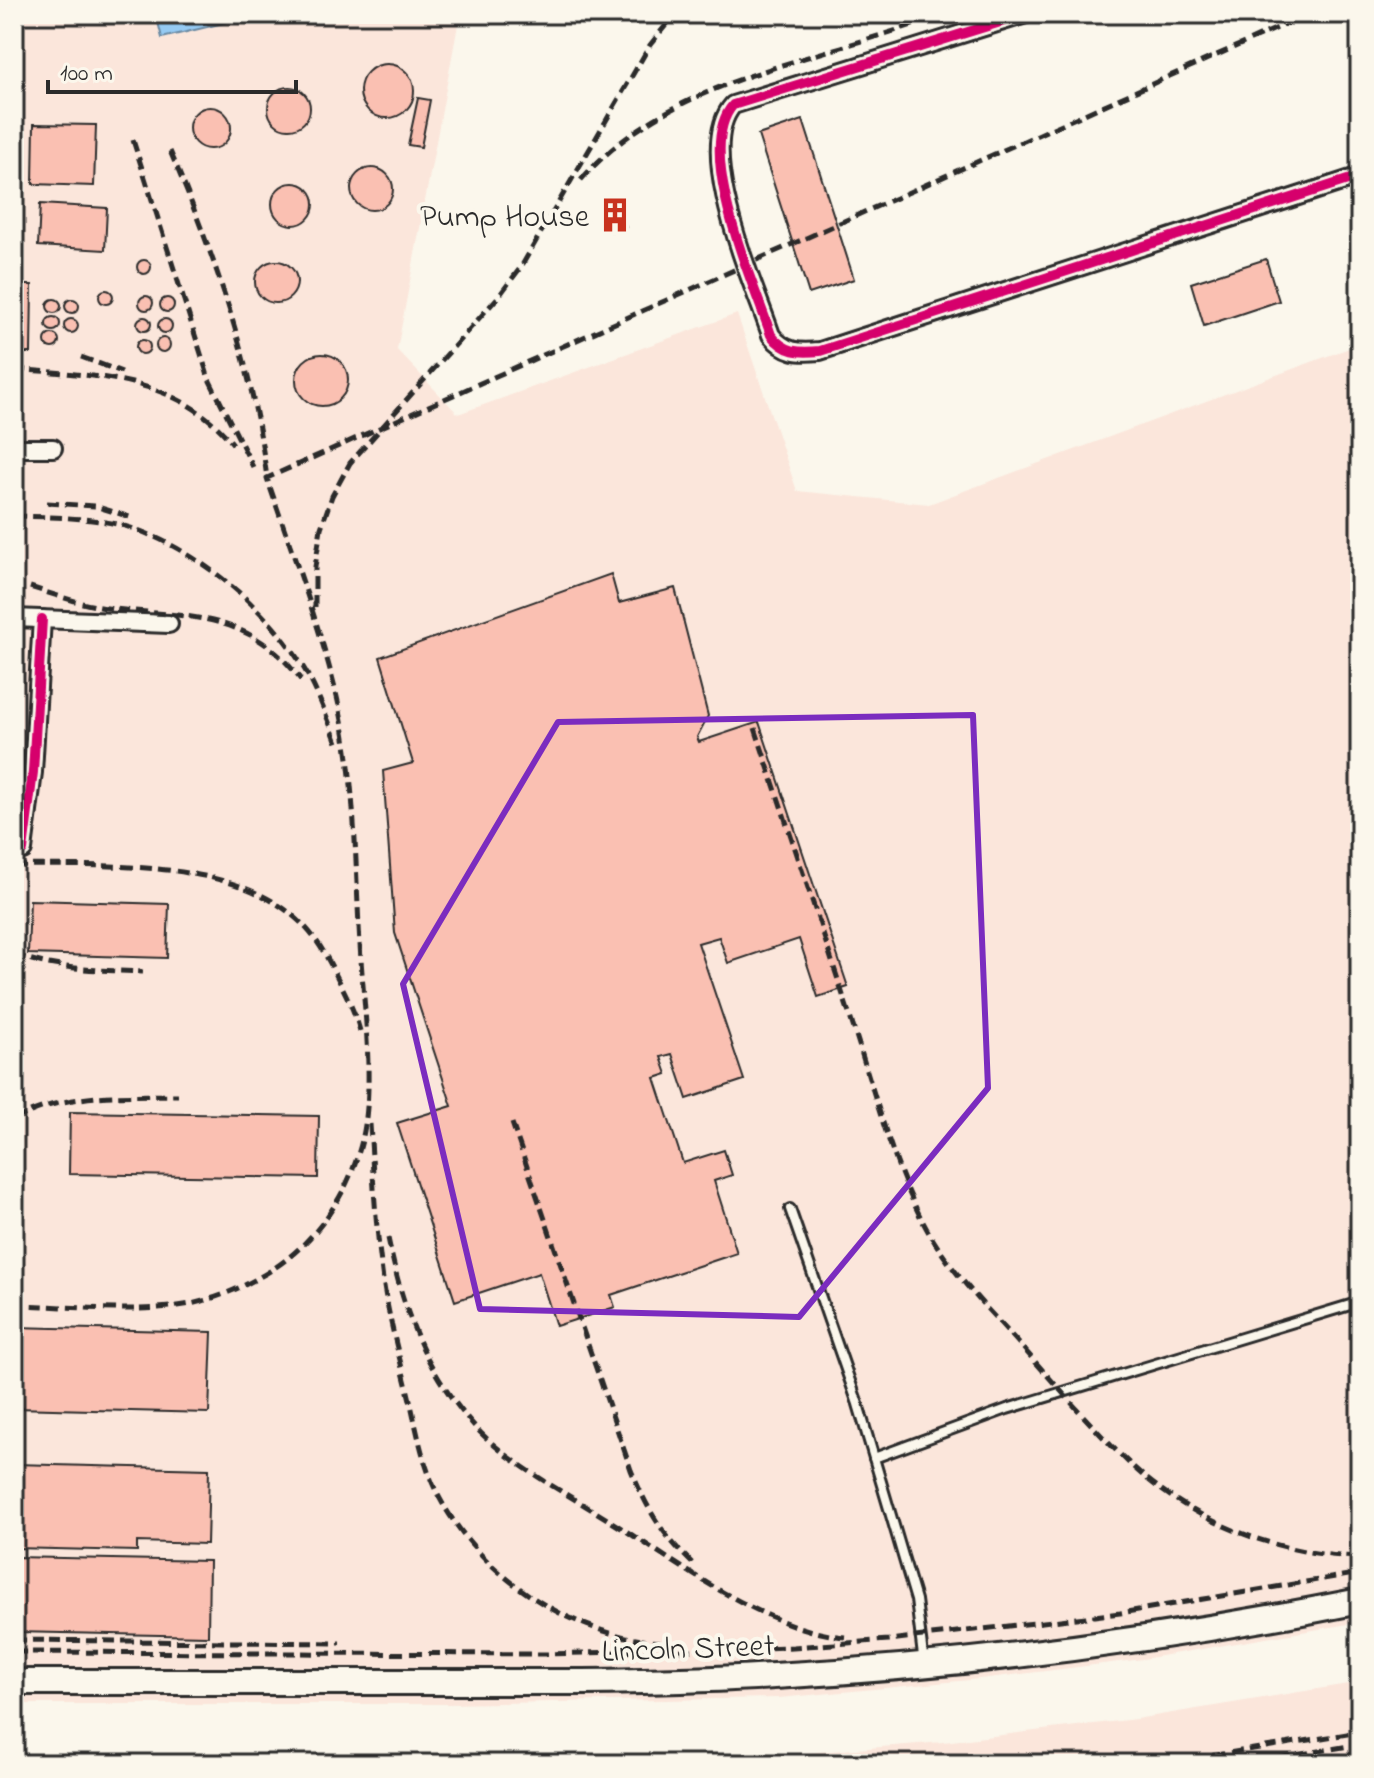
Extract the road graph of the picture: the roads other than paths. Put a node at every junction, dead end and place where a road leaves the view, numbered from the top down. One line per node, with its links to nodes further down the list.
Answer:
1 (1026, 14): 2 (street)
2 (1360, 176)
3 (14, 448): 4 (street)
4 (53, 448)
5 (14, 618): 6 (street)
6 (42, 619): 7 (street); 8 (street)
7 (169, 624)
8 (14, 850)
9 (790, 1209): 11 (lane)
10 (1360, 1302): 11 (lane)
11 (874, 1458): 13 (lane)
12 (1360, 1601): 13 (main road, Lincoln Street)
13 (925, 1666): 14 (main road, Lincoln Street)
14 (14, 1682)

